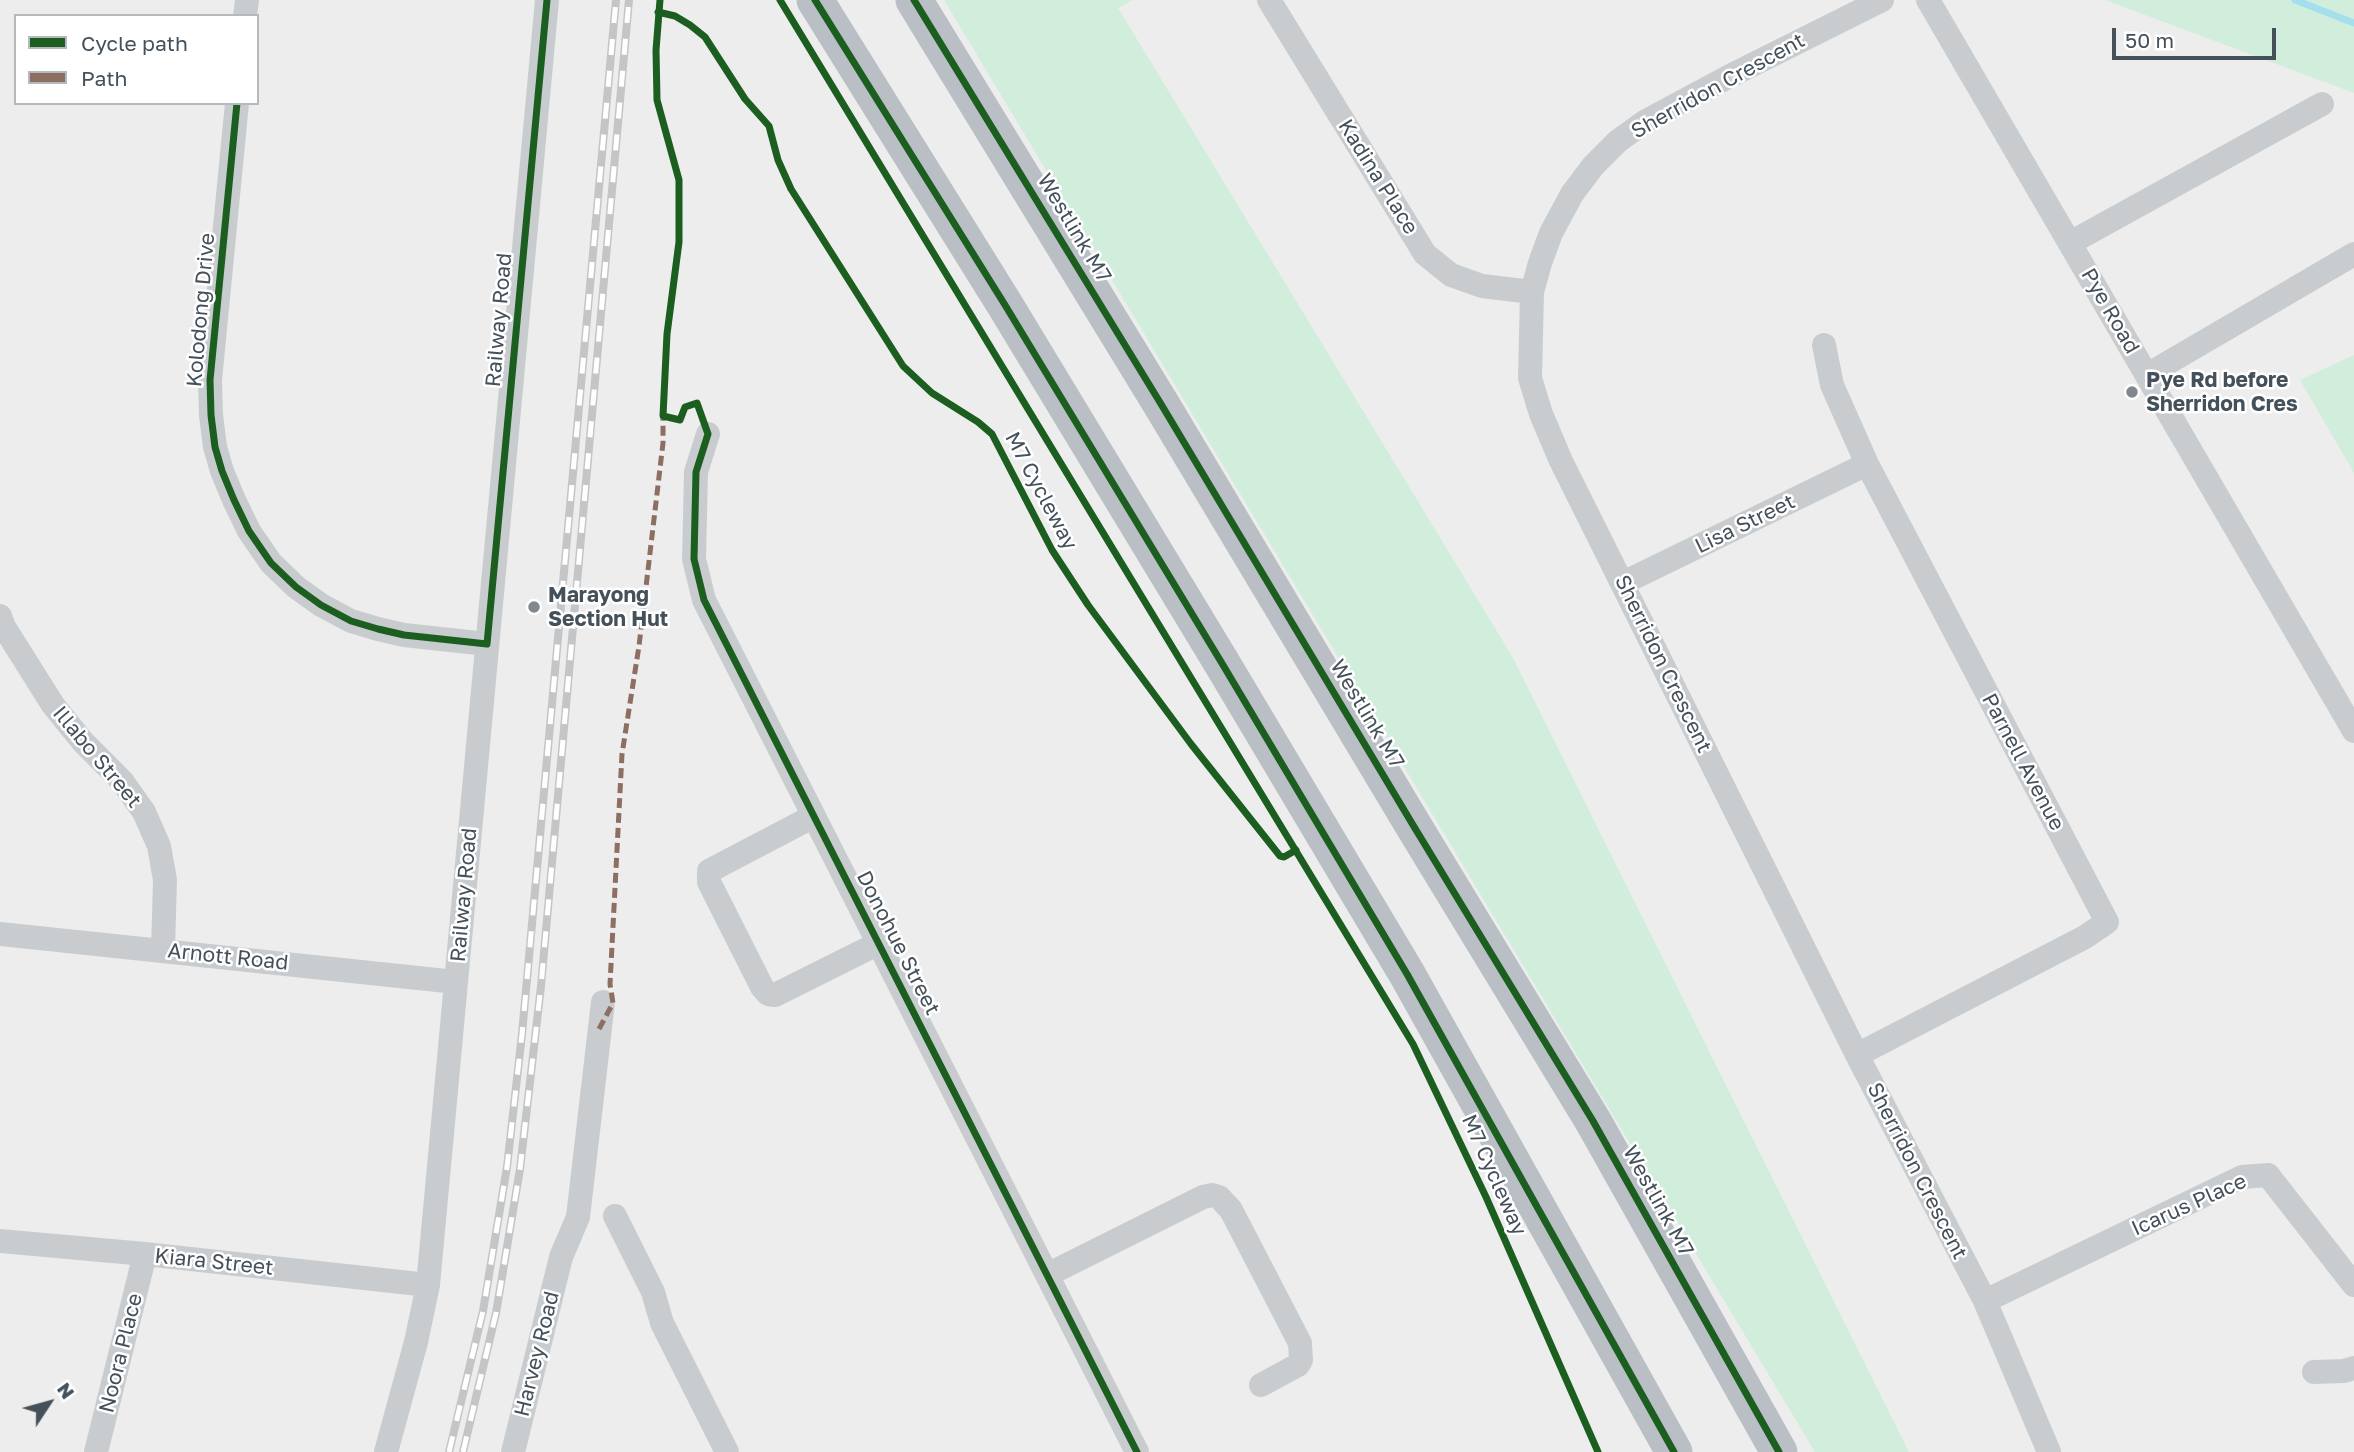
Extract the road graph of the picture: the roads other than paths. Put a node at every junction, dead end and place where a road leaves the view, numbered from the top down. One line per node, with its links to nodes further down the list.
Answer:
1 (547, 0): 18 (street, Railway Road)
2 (815, 0): 42 (highway)
3 (914, 0): 43 (highway, Westlink M7)
4 (1269, 0): 11 (street, Kadina Place)
5 (1882, 0): 11 (street, Sherridon Crescent)
6 (1928, 0): 9 (street, Pye Road)
7 (2322, 104): 9 (street)
8 (237, 105): 18 (street, Kolodong Drive)
9 (2070, 243): 13 (street, Pye Road)
10 (2354, 254): 13 (street)
11 (1532, 292): 16 (street, Sherridon Crescent)
12 (1824, 345): 15 (street, Parnell Avenue)
13 (2147, 375): 19 (street, Pye Road)
14 (708, 434): 20 (street, Donohue Street)
15 (1867, 464): 16 (street, Lisa Street); 26 (street, Parnell Avenue)
16 (1623, 583): 26 (street, Sherridon Crescent)
17 (0, 616): 23 (street, Illabo Street)
18 (487, 644): 24 (street, Railway Road)
19 (2354, 731)
20 (814, 816): 22 (street, Donohue Street); 22 (street)
21 (0, 934): 23 (street, Arnott Road)
22 (879, 943): 30 (street, Donohue Street)
23 (163, 950): 24 (street, Arnott Road)
24 (456, 982): 31 (street, Railway Road)
25 (603, 1002): 39 (street, Harvey Road)
26 (1857, 1055): 33 (street, Sherridon Crescent)
27 (614, 1216): 40 (street)
28 (0, 1241): 29 (street, Kiara Street)
29 (145, 1254): 31 (street, Kiara Street); 37 (street, Noora Place)
30 (1047, 1275): 36 (street); 41 (street, Donohue Street)
31 (428, 1285): 38 (street, Railway Road)
32 (2354, 1286): 33 (street, Icarus Place)
33 (1985, 1301): 44 (street, Sherridon Crescent)
34 (2354, 1368): 35 (street)
35 (2314, 1372)
36 (1261, 1385)
37 (96, 1452)
38 (386, 1452)
39 (513, 1452)
40 (727, 1452)
41 (1137, 1452)
42 (1674, 1452)
43 (1779, 1452)
44 (2049, 1452)

